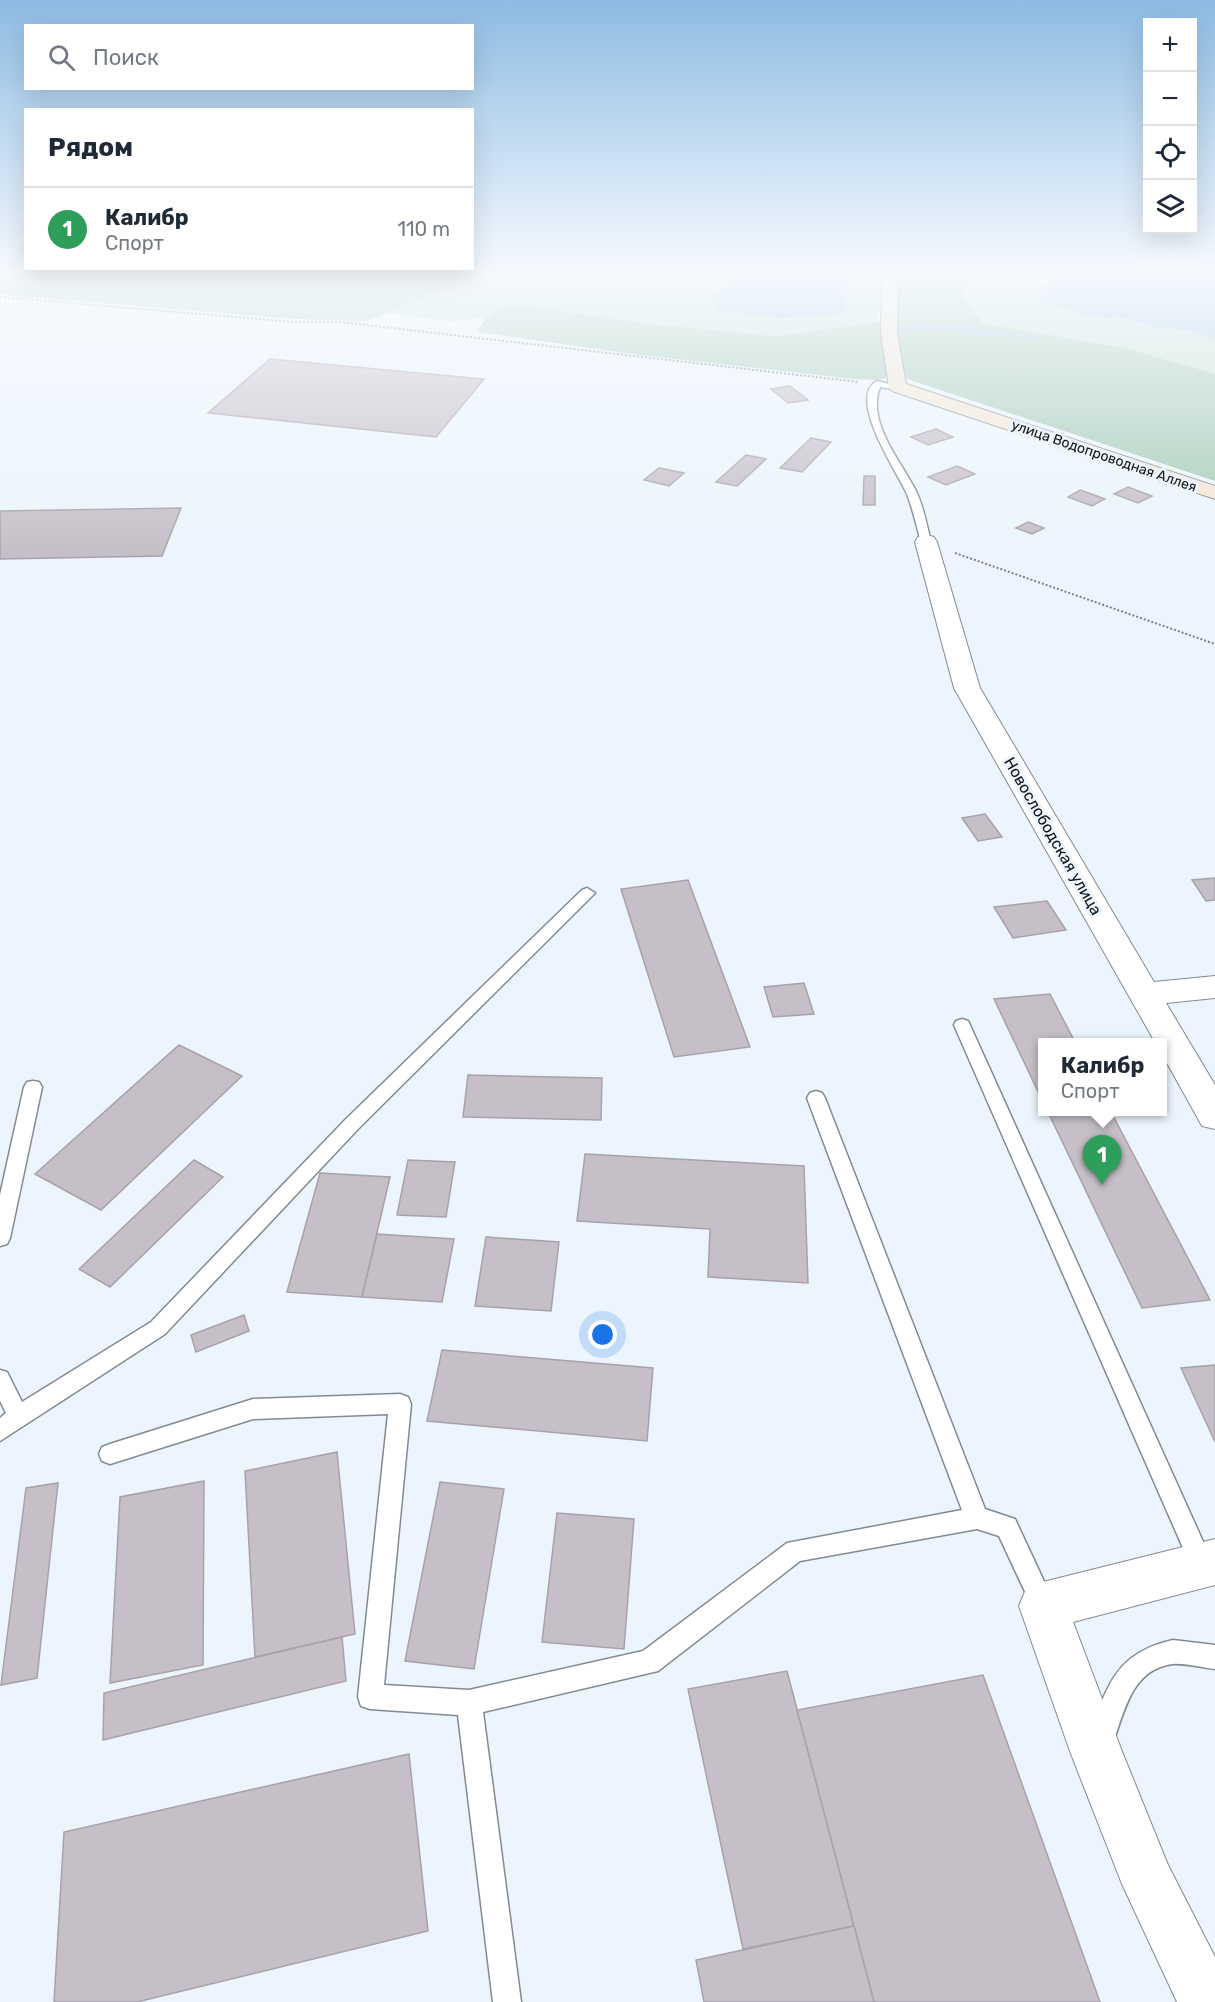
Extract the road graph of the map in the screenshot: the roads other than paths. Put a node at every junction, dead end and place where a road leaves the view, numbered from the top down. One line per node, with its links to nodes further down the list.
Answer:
1 (895, 365): 2 (street)
2 (898, 387): 3 (street, улица Водопроводная Аллея); 4 (lane)
3 (1215, 493)
4 (926, 542): 7 (street, Новослободская улица)
5 (587, 892): 14 (lane)
6 (1215, 987): 7 (street)
7 (1144, 994): 11 (street, Новослободская улица)
8 (962, 1024): 18 (lane)
9 (33, 1087): 12 (lane)
10 (816, 1098): 17 (lane)
11 (1215, 1116)
12 (0, 1238)
13 (0, 1379): 14 (lane)
14 (18, 1416): 15 (lane)
15 (0, 1431)
16 (110, 1454): 21 (lane)
17 (977, 1518): 19 (lane); 21 (lane)
18 (1209, 1564): 19 (street)
19 (1043, 1606): 22 (street)
20 (1215, 1658): 22 (lane)
21 (469, 1702): 23 (lane)
22 (1097, 1754): 24 (street)
23 (507, 2002)
24 (1207, 2002)

